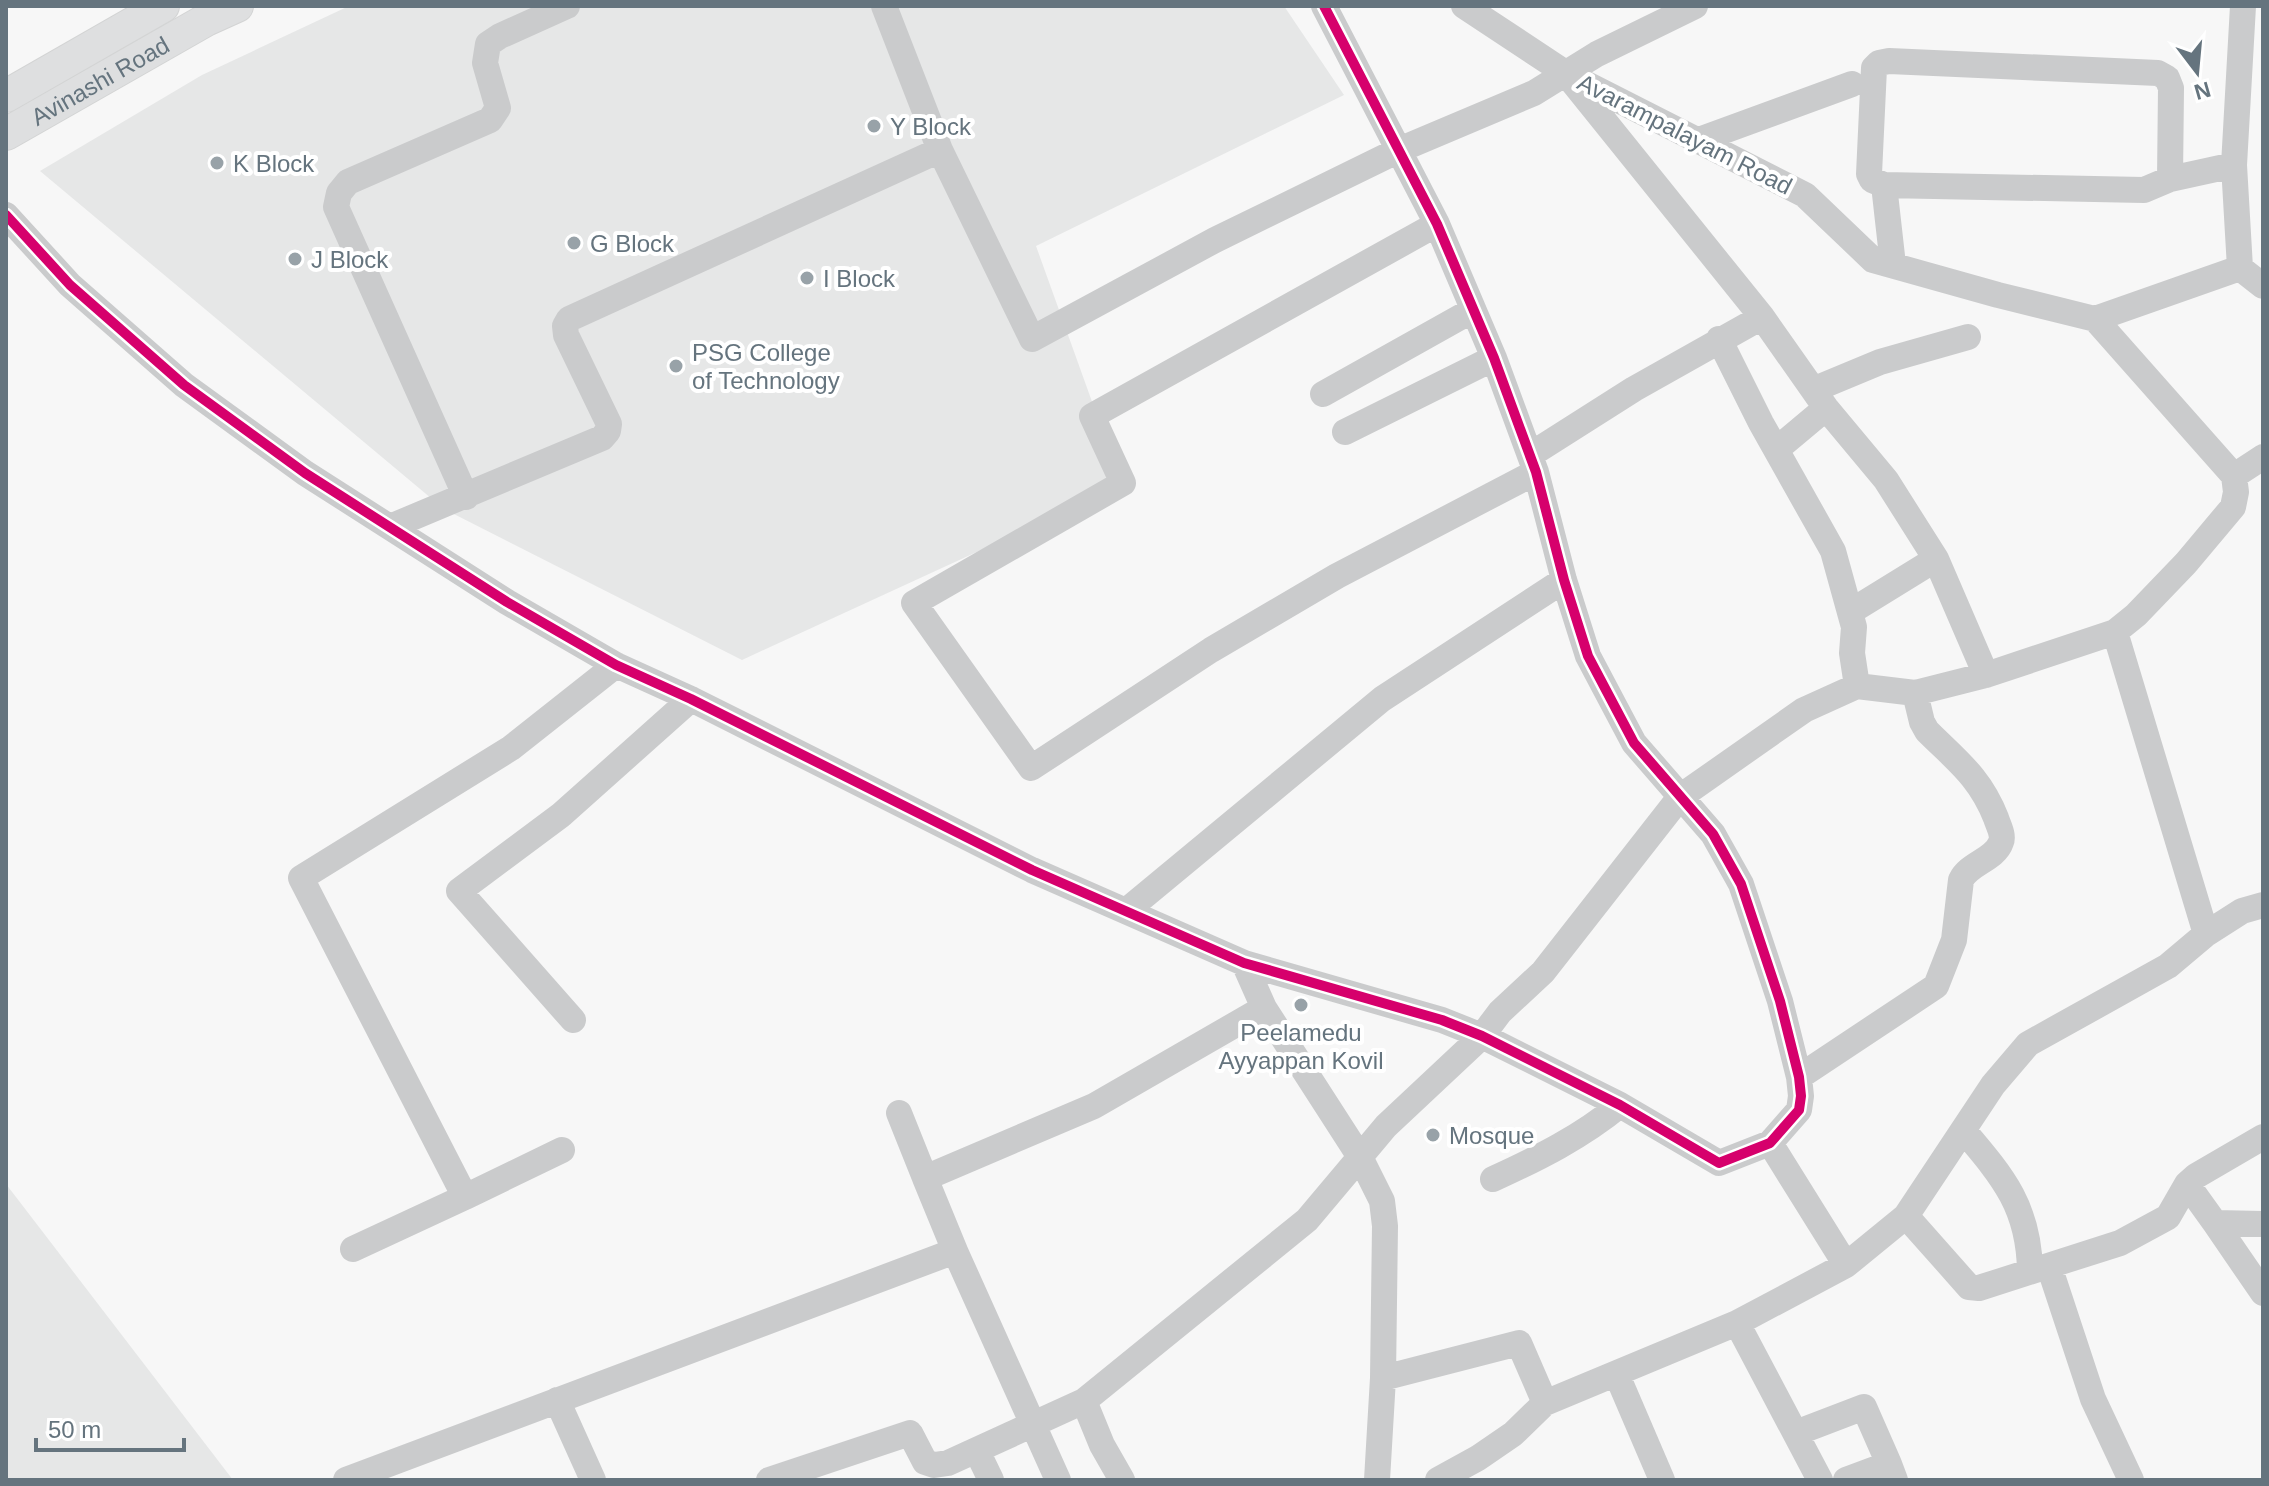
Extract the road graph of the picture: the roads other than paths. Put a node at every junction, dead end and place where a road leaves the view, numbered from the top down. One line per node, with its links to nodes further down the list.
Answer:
1 (163, 6): 11 (main road)
2 (237, 6): 12 (main road, Avinashi Road)
3 (567, 6): 37 (street)
4 (884, 6): 14 (street)
5 (1324, 6): 15 (street)
6 (1464, 6): 9 (street, Avarampalayam Road)
7 (1695, 6): 9 (street)
8 (2243, 6): 16 (street)
9 (1567, 74): 13 (street, Avarampalayam Road); 15 (street); 25 (street)
10 (1852, 84): 13 (street)
11 (6, 96)
12 (6, 134)
13 (1699, 140): 21 (street, Avarampalayam Road)
14 (940, 150): 15 (street); 37 (street)
15 (1399, 150): 20 (street)
16 (2234, 165): 17 (street); 22 (street)
17 (2170, 179): 18 (street); 18 (street)
18 (1884, 185): 21 (street)
19 (6, 215): 38 (street)
20 (1437, 224): 24 (street); 35 (street)
21 (1893, 265): 26 (street, Avarampalayam Road)
22 (2240, 268): 23 (street); 26 (street)
23 (2263, 286)
24 (1473, 310): 29 (street); 30 (street)
25 (1762, 317): 28 (street); 31 (street)
26 (2095, 319): 36 (street)
27 (1968, 337): 31 (street)
28 (1719, 339): 33 (street); 35 (street)
29 (1494, 358): 32 (street); 35 (street)
30 (1323, 394)
31 (1820, 398): 33 (street); 39 (street)
32 (1345, 432)
33 (1777, 449): 41 (street)
34 (2263, 457): 36 (street)
35 (1533, 463): 40 (street)
36 (2234, 476): 42 (street)
37 (466, 497): 38 (street)
38 (390, 527): 43 (street)
39 (1936, 559): 41 (street); 44 (street)
40 (1564, 580): 48 (street); 50 (street)
41 (1850, 612): 45 (street)
42 (2115, 632): 44 (street); 51 (street)
43 (616, 665): 47 (street); 67 (street)
44 (1986, 675): 46 (street)
45 (1857, 686): 46 (street); 48 (street)
46 (1915, 693): 56 (street)
47 (691, 699): 50 (street); 54 (street)
48 (1680, 797): 55 (street); 56 (street)
49 (2263, 905): 51 (street)
50 (1126, 911): 52 (street)
51 (2206, 934): 59 (street)
52 (1244, 963): 53 (street); 55 (street)
53 (1264, 1008): 63 (street); 64 (street)
54 (573, 1020)
55 (1482, 1036): 57 (street); 63 (street)
56 (1799, 1077): 61 (street)
57 (1620, 1105): 61 (street); 65 (street)
58 (899, 1113): 64 (street)
59 (1964, 1131): 68 (street); 74 (street)
60 (2263, 1137): 66 (street)
61 (1770, 1143): 73 (street)
62 (562, 1150): 67 (street)
63 (1360, 1157): 78 (street); 80 (street)
64 (925, 1178): 72 (street)
65 (1493, 1179)
66 (2187, 1184): 69 (street); 74 (street)
67 (465, 1197): 71 (street)
68 (1906, 1216): 73 (street); 74 (street)
69 (2215, 1223): 70 (street); 75 (street)
70 (2263, 1224)
71 (353, 1249)
72 (955, 1251): 79 (street); 82 (street)
73 (1846, 1265): 76 (street)
74 (2040, 1269): 98 (street)
75 (2263, 1293)
76 (1737, 1323): 77 (street); 83 (street)
77 (1617, 1375): 81 (street); 95 (street)
78 (1383, 1378): 81 (street); 93 (street)
79 (557, 1400): 87 (street); 88 (street)
80 (1084, 1401): 82 (street); 92 (street)
81 (1545, 1403): 85 (street)
82 (1033, 1425): 84 (street); 91 (street)
83 (1796, 1433): 86 (street); 96 (street)
84 (977, 1451): 89 (street); 90 (street)
85 (1484, 1469): 94 (street)
86 (1892, 1472): 97 (street)
87 (346, 1480)
88 (593, 1480)
89 (769, 1480)
90 (991, 1480)
91 (1058, 1480)
92 (1122, 1480)
93 (1377, 1480)
94 (1438, 1480)
95 (1662, 1480)
96 (1820, 1480)
97 (1846, 1480)
98 (2131, 1480)

